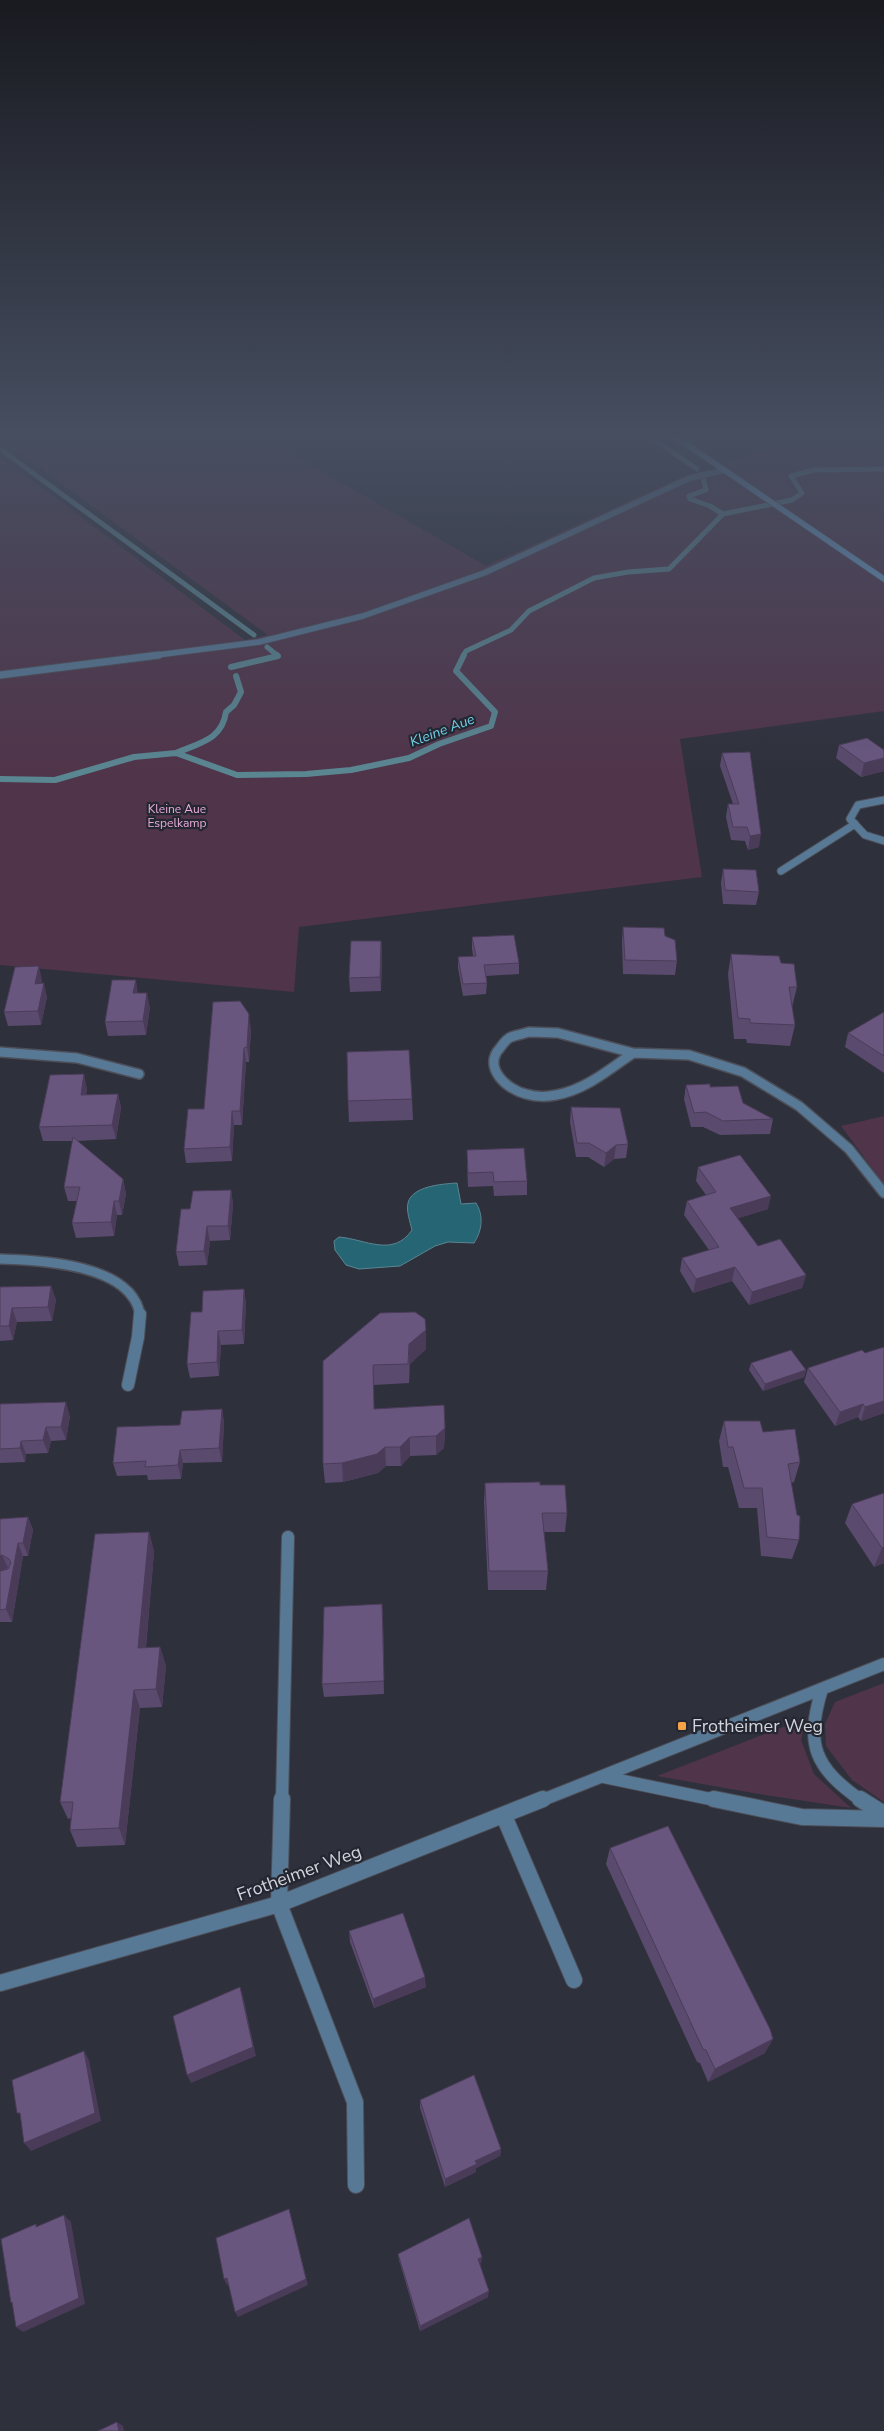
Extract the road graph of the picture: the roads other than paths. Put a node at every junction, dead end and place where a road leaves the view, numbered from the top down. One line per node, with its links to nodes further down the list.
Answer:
1 (537, 548): 4 (street)
2 (839, 548): 3 (street)
3 (884, 579)
4 (0, 675)
5 (884, 800): 6 (street)
6 (855, 824): 7 (street); 8 (street)
7 (884, 840)
8 (781, 871)
9 (0, 1052): 11 (street)
10 (633, 1053): 10 (street); 12 (street)
11 (139, 1074)
12 (884, 1193)
13 (0, 1259): 14 (street)
14 (128, 1385)
15 (288, 1537): 22 (street)
16 (884, 1664): 17 (street, Frotheimer Weg)
17 (822, 1689): 18 (street, Frotheimer Weg); 19 (street)
18 (603, 1777): 20 (street, Frotheimer Weg); 21 (street)
19 (884, 1814)
20 (504, 1816): 22 (street, Frotheimer Weg); 23 (street)
21 (884, 1820)
22 (279, 1904): 24 (street, Frotheimer Weg); 25 (street)
23 (574, 1980)
24 (0, 1983)
25 (356, 2185)

